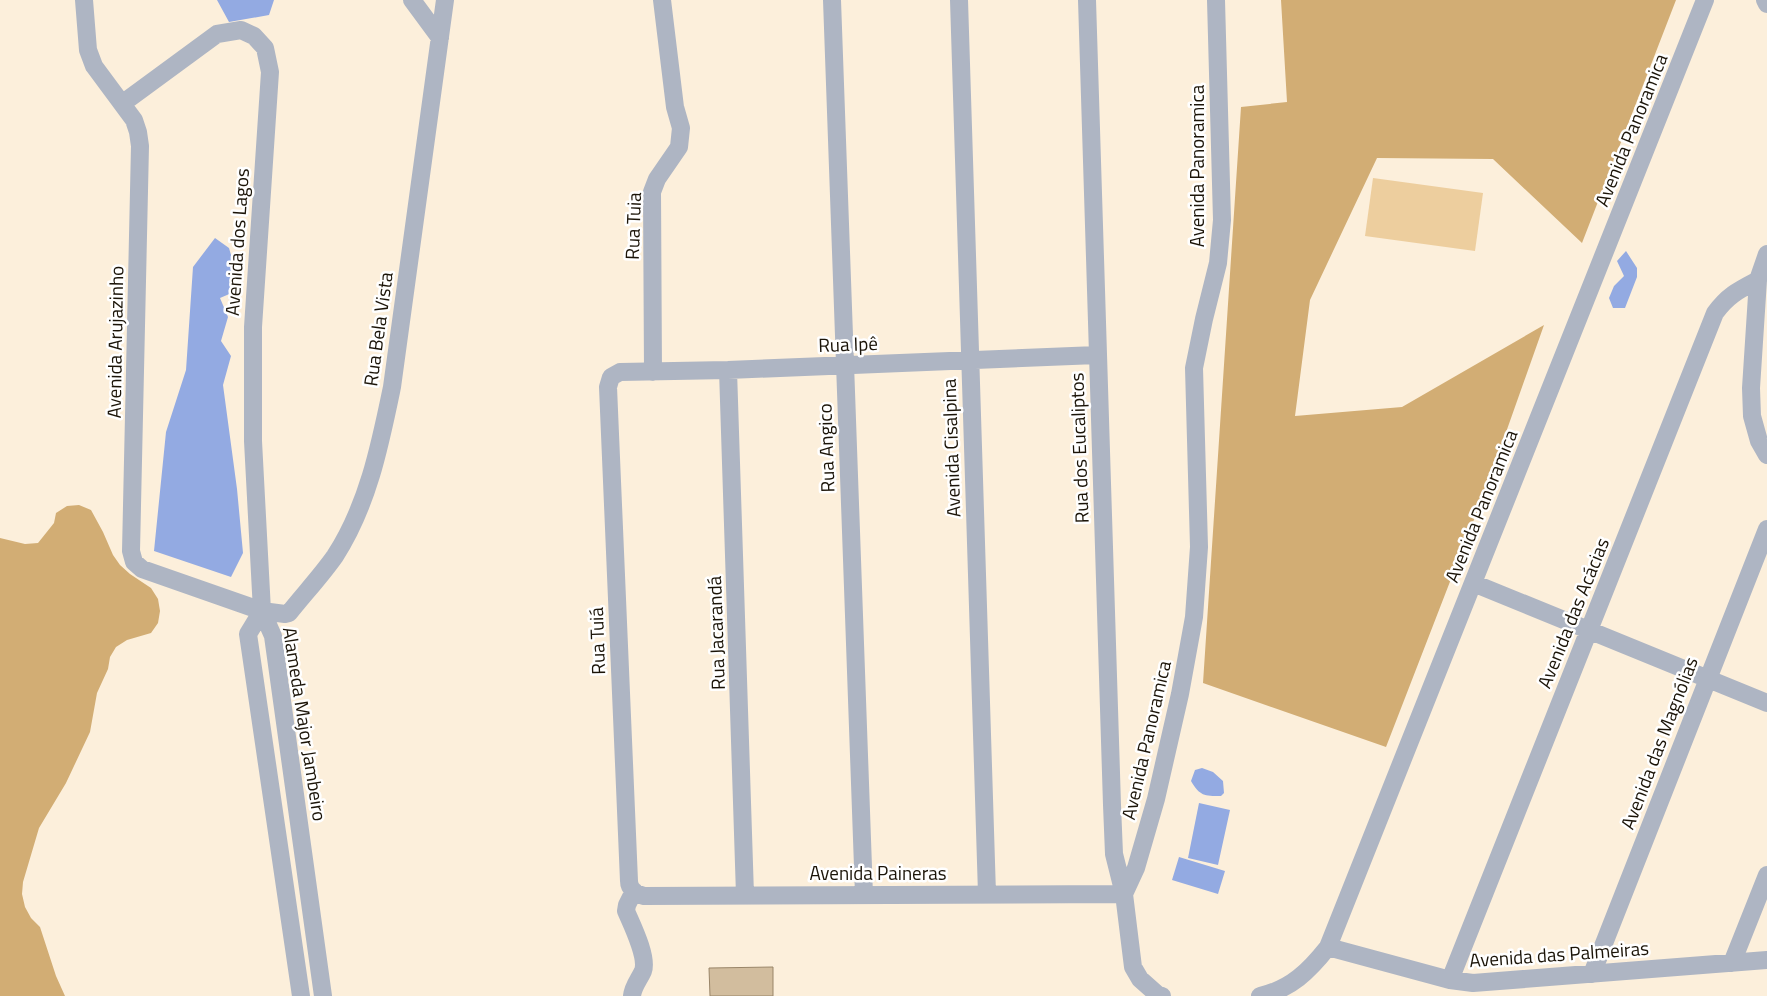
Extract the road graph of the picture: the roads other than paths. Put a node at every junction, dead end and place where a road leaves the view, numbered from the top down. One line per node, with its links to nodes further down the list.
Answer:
1 (84, 0): 13 (street, Avenida Arujazinho)
2 (412, 0): 12 (street)
3 (445, 0): 12 (street, Rua Bela Vista)
4 (662, 0): 20 (street, Rua Tuia)
5 (832, 0): 18 (street, Rua Angico)
6 (959, 0): 17 (street, Avenida Cisalpina)
7 (1087, 0): 16 (street, Rua dos Eucaliptos)
8 (1216, 0): 32 (street, Avenida Panoramica)
9 (1705, 0): 24 (street, Avenida Panoramica)
10 (1765, 0): 11 (street)
11 (1767, 4)
12 (440, 38): 25 (street, Rua Bela Vista)
13 (123, 103): 25 (street, Avenida Arujazinho); 25 (street, Avenida dos Lagos)
14 (1767, 254): 15 (street)
15 (1758, 280): 22 (street); 26 (street, Avenida das Acácias)
16 (1097, 355): 17 (street, Rua Ipê); 32 (street, Rua dos Eucaliptos)
17 (970, 360): 18 (street, Rua Ipê); 31 (street, Avenida Cisalpina)
18 (844, 366): 19 (street, Rua Ipê); 34 (street, Rua Angico)
19 (728, 370): 20 (street, Rua Ipê); 33 (street, Rua Jacarandá)
20 (653, 372): 21 (street, Rua Ipê)
21 (608, 386): 30 (street, Rua Tuiá)
22 (1767, 455)
23 (1767, 529): 27 (street, Avenida das Magnólias)
24 (1473, 584): 26 (street); 35 (street, Avenida Panoramica)
25 (262, 611): 37 (street, Alameda Major Jambeiro); 39 (street, Alameda Major Jambeiro)
26 (1589, 631): 27 (street); 41 (street, Avenida das Acácias)
27 (1707, 678): 28 (street); 40 (street, Avenida das Magnólias)
28 (1767, 703)
29 (1767, 876): 38 (street)
30 (634, 891): 33 (street, Avenida Paineras); 44 (street)
31 (987, 894): 32 (street, Avenida Paineras); 34 (street, Avenida Paineras)
32 (1124, 894): 45 (street)
33 (745, 895): 34 (street, Avenida Paineras)
34 (864, 895)
35 (1328, 947): 41 (street, Avenida das Palmeiras); 46 (street, Avenida Panoramica)
36 (1767, 960): 38 (street, Avenida das Palmeiras)
37 (318, 962): 39 (street); 43 (street, Alameda Major Jambeiro)
38 (1732, 963): 40 (street, Avenida das Palmeiras)
39 (296, 965): 42 (street, Alameda Major Jambeiro)
40 (1592, 974): 41 (street, Avenida das Palmeiras)
41 (1450, 980)
42 (301, 996)
43 (323, 996)
44 (632, 996)
45 (1162, 996)
46 (1260, 996)

